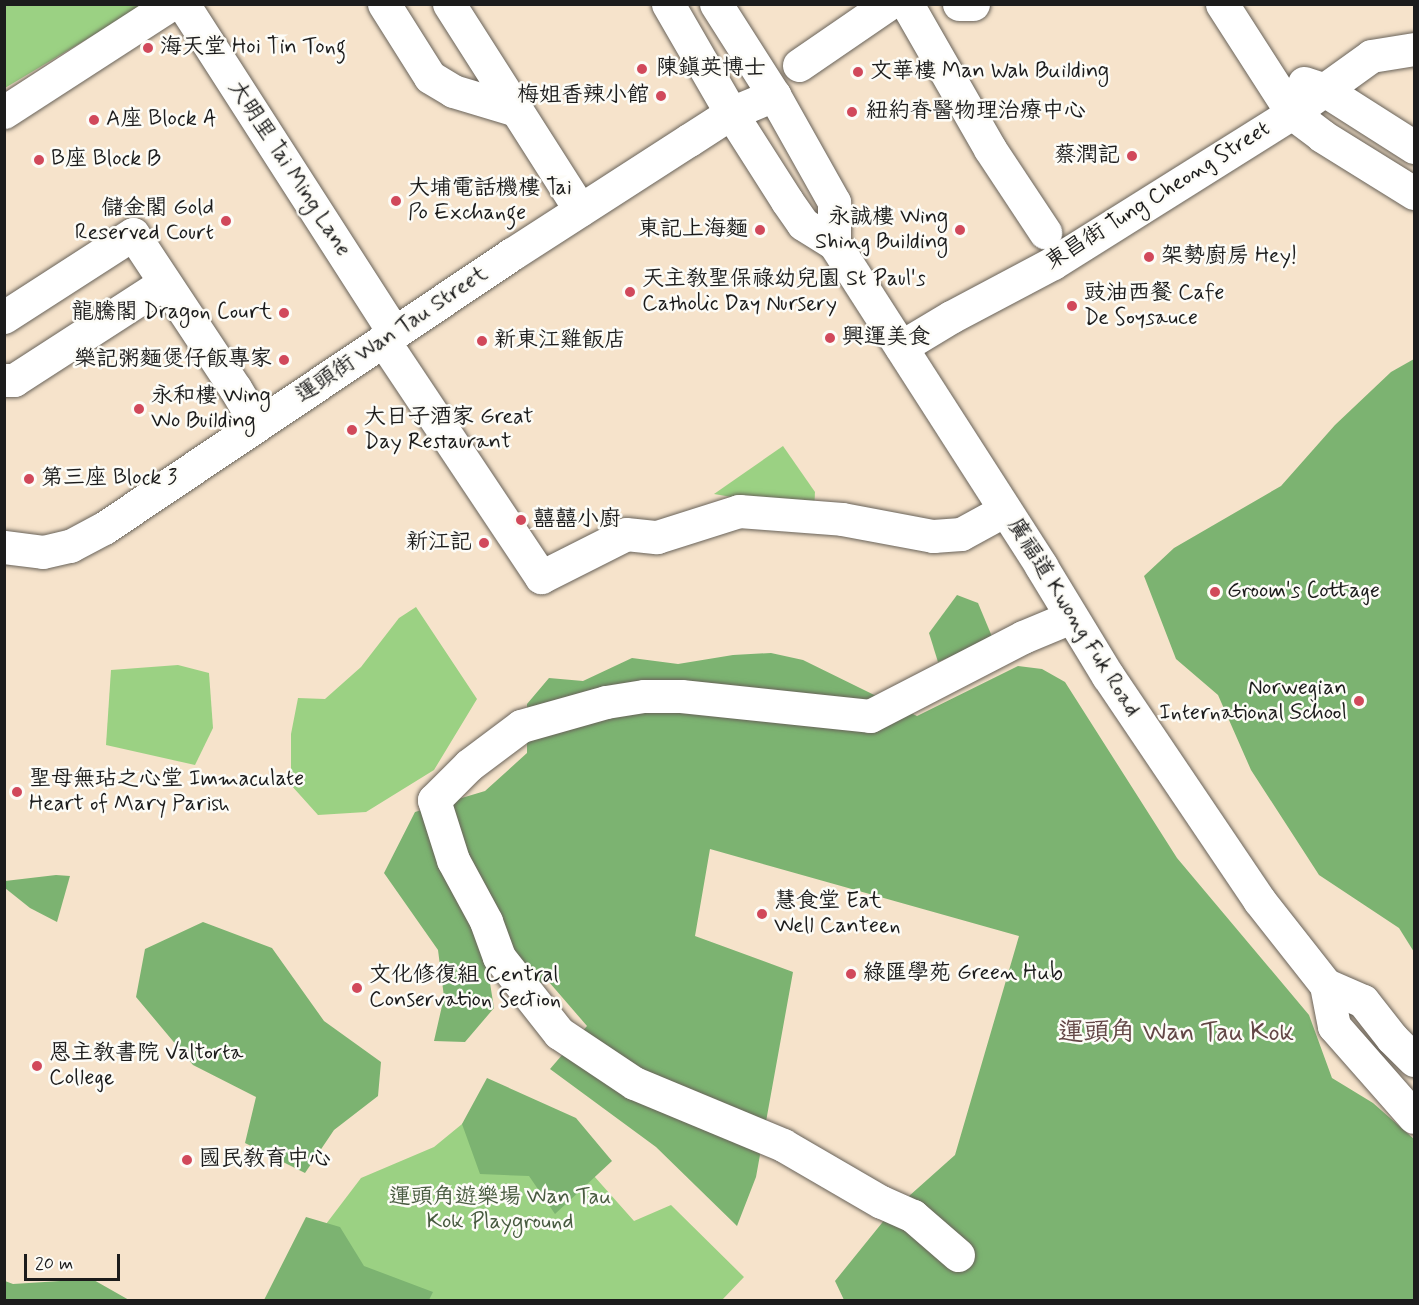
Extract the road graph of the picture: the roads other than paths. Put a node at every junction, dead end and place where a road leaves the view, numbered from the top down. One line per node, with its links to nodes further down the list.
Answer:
1 (171, 4): 18 (street)
2 (183, 4): 28 (street, 大明里 Tai Ming Lane)
3 (384, 4): 17 (street)
4 (449, 4): 17 (street)
5 (668, 4): 19 (street, 廣福道 Kwong Fuk Road)
6 (716, 4): 16 (street)
7 (888, 4): 13 (street)
8 (907, 4): 24 (street)
9 (959, 4): 10 (street)
10 (973, 4)
11 (1222, 4): 14 (street)
12 (1414, 49): 15 (street, 東昌街 Tung Cheong Street)
13 (799, 65)
14 (1266, 71): 15 (street); 20 (street)
15 (1323, 89): 20 (street, 東昌街 Tung Cheong Street); 21 (street)
16 (774, 95): 19 (street, 運頭街 Wan Tau Street); 25 (street)
17 (516, 110): 23 (street)
18 (4, 112)
19 (731, 113): 23 (street, 運頭街 Wan Tau Street); 25 (street, 廣福道 Kwong Fuk Road)
20 (1292, 113): 22 (street); 29 (street, 東昌街 Tung Cheong Street)
21 (1414, 147)
22 (1414, 193)
23 (580, 210): 28 (street, 運頭街 Wan Tau Street)
24 (1045, 232)
25 (834, 243): 29 (street, 廣福道 Kwong Fuk Road)
26 (164, 283): 27 (street); 30 (street); 31 (street)
27 (4, 316)
28 (389, 337): 31 (street, 運頭街 Wan Tau Street); 32 (street, 大明里 Tai Ming Lane)
29 (901, 347): 32 (street, 廣福道 Kwong Fuk Road)
30 (4, 380)
31 (257, 425): 33 (street, 運頭街 Wan Tau Street)
32 (1005, 510): 34 (street, 廣福道 Kwong Fuk Road)
33 (4, 547)
34 (1071, 617): 35 (street, 廣福道 Kwong Fuk Road); 38 (street)
35 (1326, 986): 36 (street, 廣福道 Kwong Fuk Road); 37 (street, 廣福道 Kwong Fuk Road)
36 (1414, 1060)
37 (1414, 1117)
38 (958, 1255)

